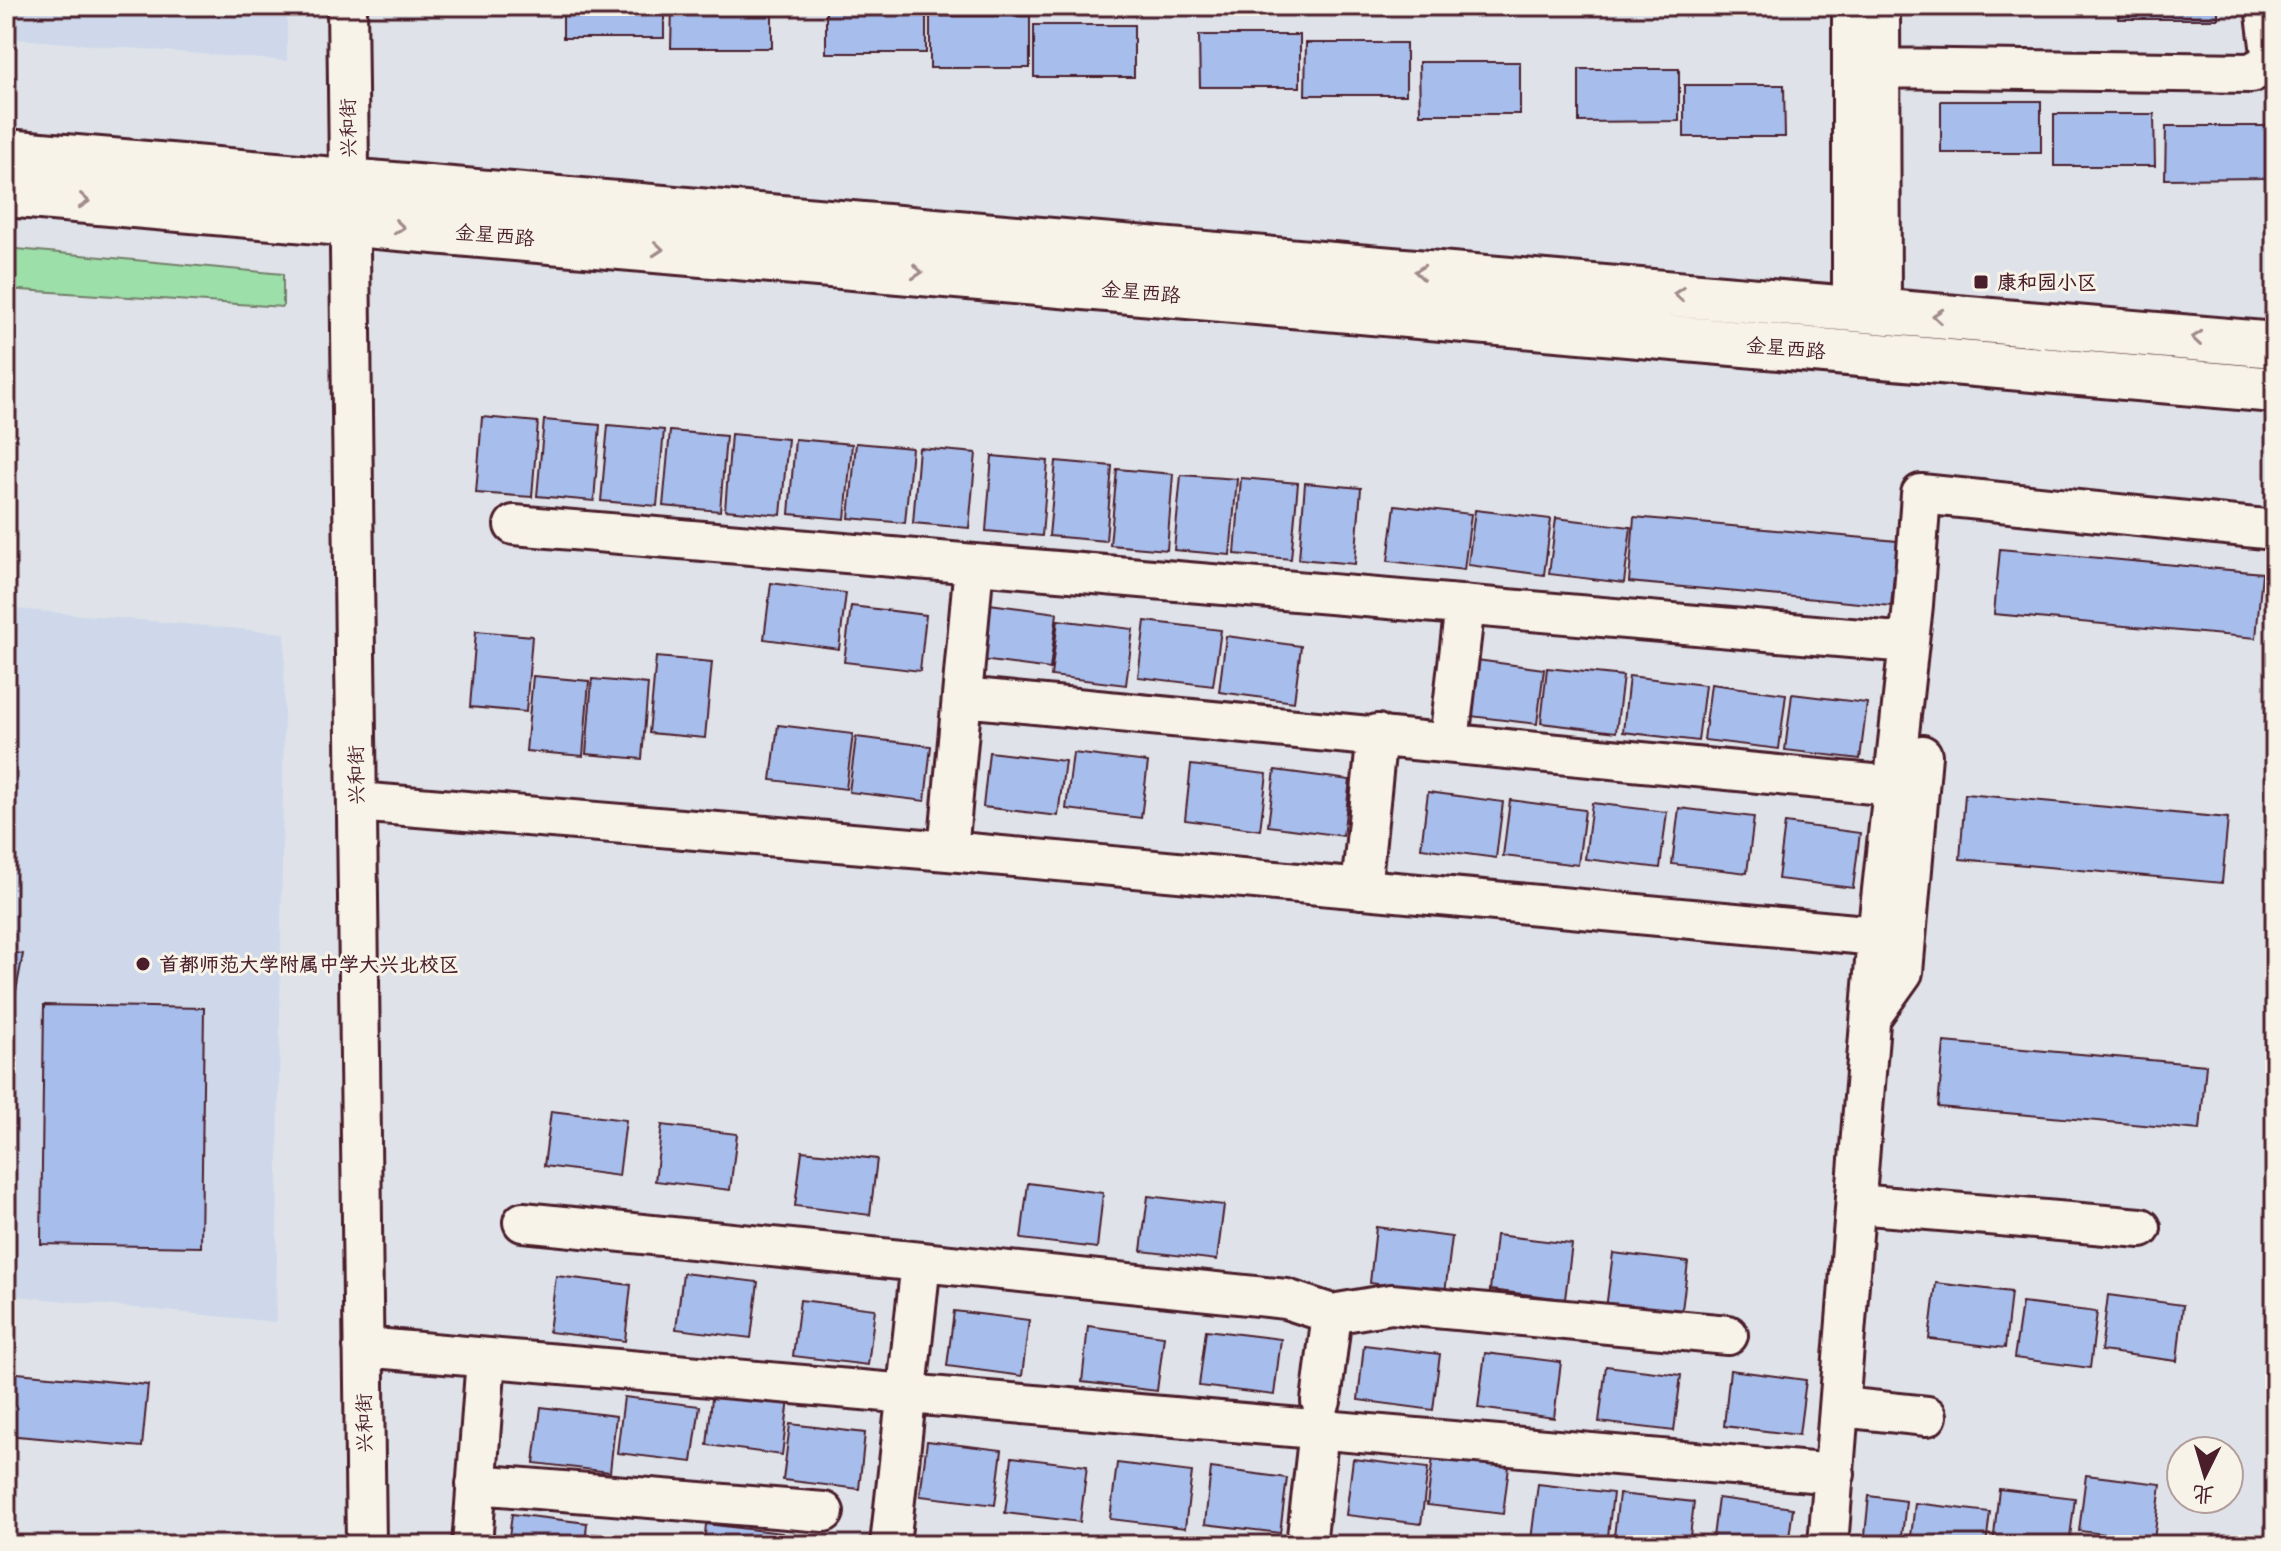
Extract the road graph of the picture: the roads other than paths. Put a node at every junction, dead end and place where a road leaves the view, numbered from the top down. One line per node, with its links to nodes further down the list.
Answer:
1 (347, 6): 8 (street, 兴和街)
2 (1852, 6): 9 (street)
3 (1880, 6): 5 (street)
4 (2265, 6): 5 (street)
5 (1880, 68): 9 (street)
6 (6, 152): 8 (main road, 金星西路)
7 (6, 194): 8 (main road, 金星西路, one-way to 8)
8 (349, 202): 9 (main road, 金星西路, one-way to 8); 11 (main road, 金星西路, one-way to 11); 22 (street, 兴和街)
9 (1866, 310): 10 (main road, 金星西路, one-way to 9)
10 (2275, 345)
11 (2275, 390)
12 (514, 525): 14 (street)
13 (2275, 530): 16 (street)
14 (974, 564): 15 (street); 17 (street)
15 (1465, 605): 16 (street); 19 (street)
16 (1909, 643): 21 (street)
17 (962, 697): 18 (street); 23 (street)
18 (1377, 734): 19 (street); 24 (street)
19 (1449, 741): 21 (street)
20 (1923, 745): 26 (street)
21 (1894, 786): 25 (street)
22 (357, 802): 23 (street); 33 (street, 兴和街)
23 (948, 851): 24 (street)
24 (1361, 889): 25 (street)
25 (1877, 936): 26 (street)
26 (1871, 1017): 27 (street)
27 (1857, 1204): 29 (street); 36 (street)
28 (523, 1222): 30 (street)
29 (2141, 1228)
30 (921, 1262): 31 (street); 35 (street)
31 (1332, 1314): 32 (street); 37 (street)
32 (1728, 1335)
33 (363, 1347): 34 (street); 42 (street, 兴和街)
34 (486, 1358): 35 (street); 40 (street)
35 (907, 1395): 37 (street); 44 (street)
36 (1841, 1407): 38 (street); 39 (street)
37 (1320, 1416): 39 (street); 45 (street)
38 (1927, 1416)
39 (1835, 1474): 46 (street)
40 (476, 1484): 41 (street); 43 (street)
41 (824, 1512)
42 (366, 1545)
43 (472, 1545)
44 (890, 1545)
45 (1306, 1545)
46 (1828, 1545)

